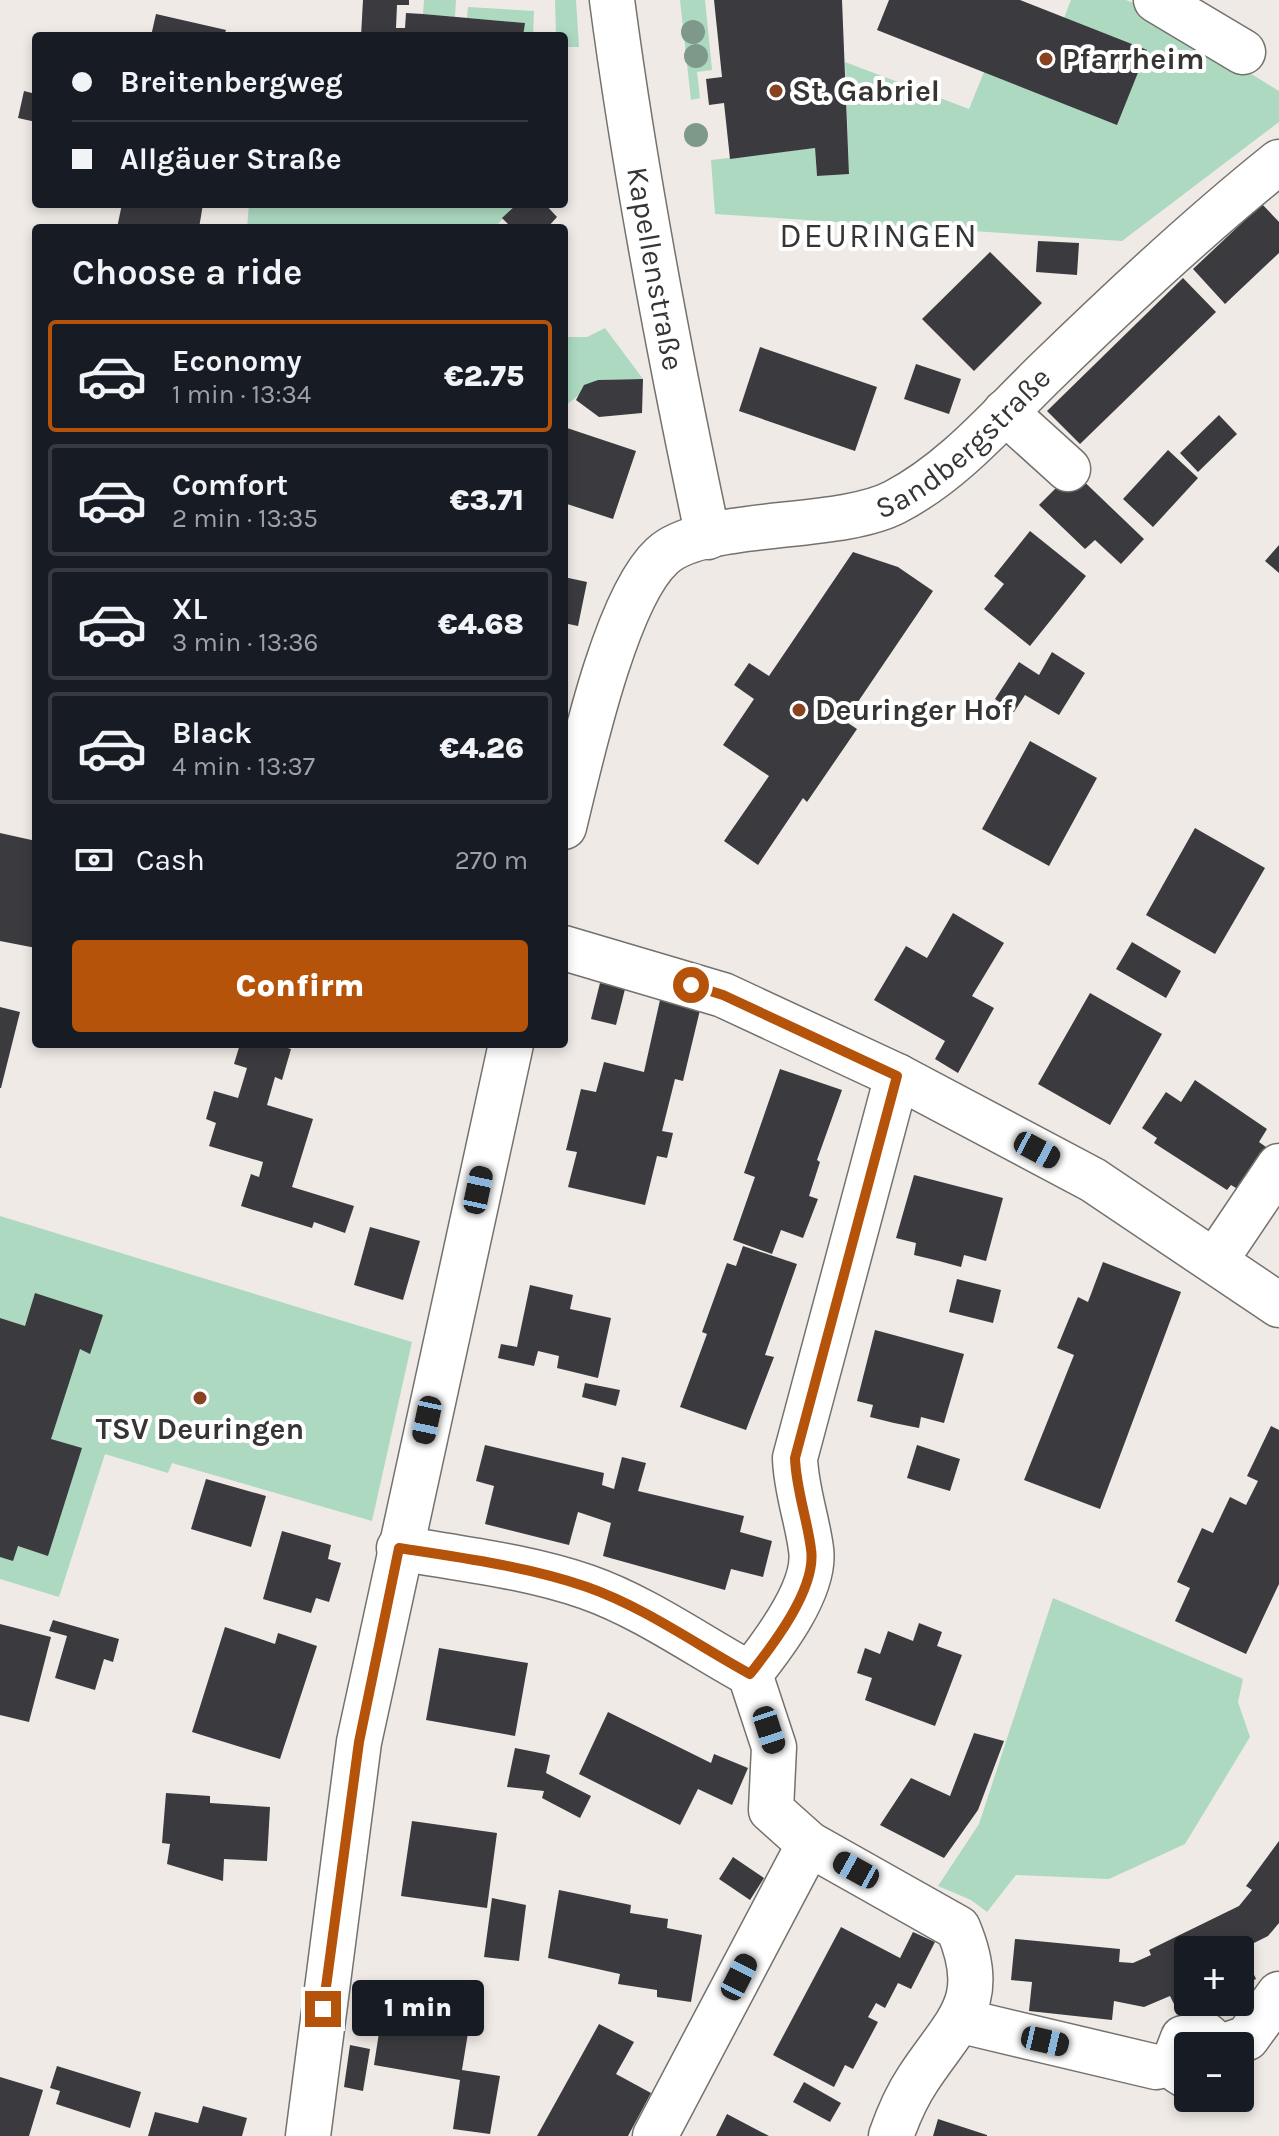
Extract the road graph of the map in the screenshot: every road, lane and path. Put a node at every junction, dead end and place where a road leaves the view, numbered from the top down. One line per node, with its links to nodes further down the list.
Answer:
1 (612, 0): 7 (street, Kapellenstraße)
2 (1156, 0): 3 (street)
3 (1243, 52)
4 (1273, 179): 5 (street, Sandbergstraße)
5 (1005, 412): 6 (street); 7 (street, Sandbergstraße)
6 (1068, 469)
7 (708, 537): 8 (street, Sandbergstraße)
8 (568, 812)
9 (568, 949): 11 (street)
10 (510, 1048): 15 (street)
11 (897, 1076): 13 (street); 16 (street)
12 (1279, 1166): 13 (street)
13 (1215, 1261): 14 (street)
14 (1279, 1305)
15 (399, 1548): 16 (street); 22 (street)
16 (750, 1674): 17 (street)
17 (809, 1844): 19 (street); 23 (street)
18 (1279, 1994): 20 (street)
19 (962, 2021): 21 (street); 24 (street)
20 (1251, 2032)
21 (1174, 2069)
22 (308, 2136)
23 (655, 2136)
24 (891, 2136)

